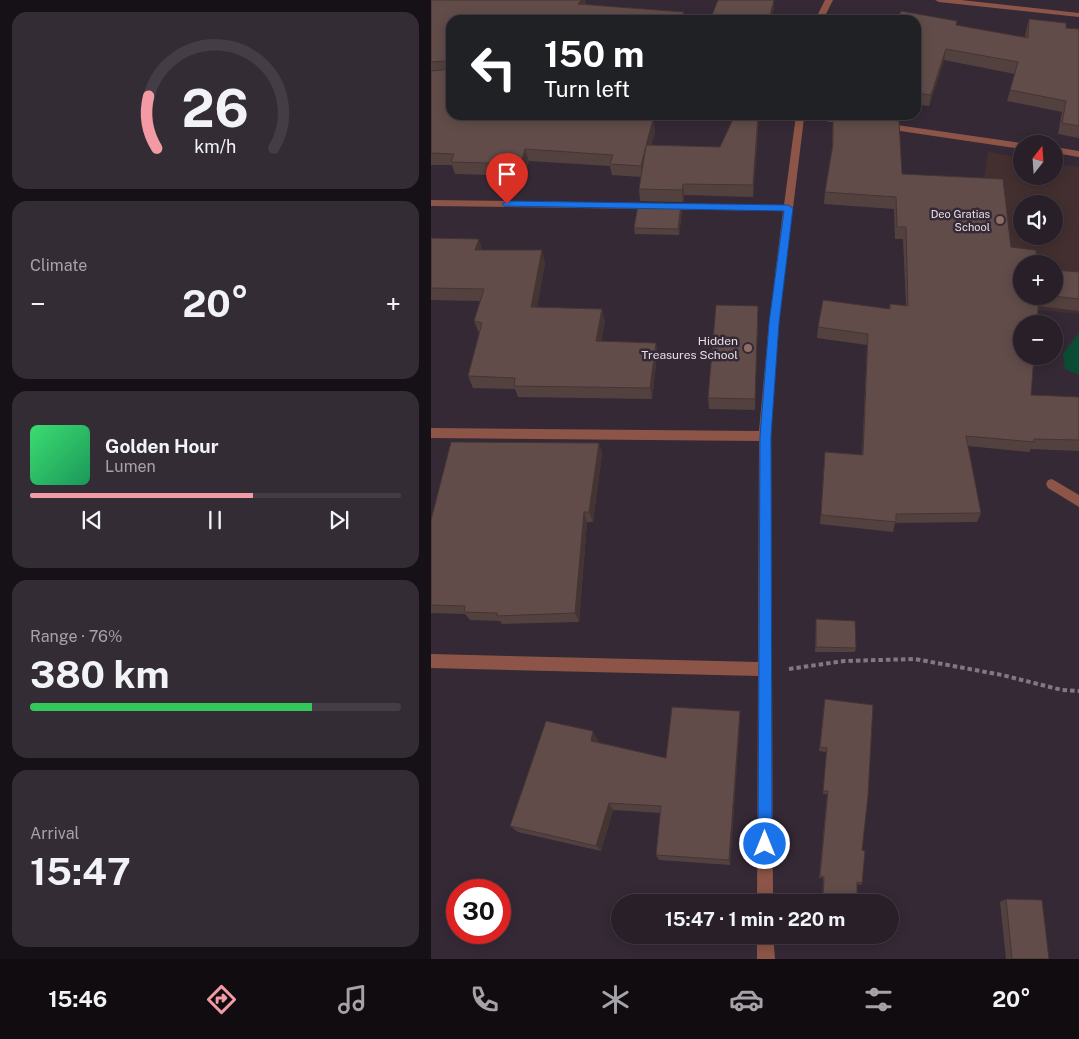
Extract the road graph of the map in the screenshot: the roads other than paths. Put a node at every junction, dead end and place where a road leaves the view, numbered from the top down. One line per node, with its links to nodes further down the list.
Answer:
1 (829, 0): 3 (street)
2 (939, 0): 4 (street)
3 (822, 15)
4 (1079, 15)
5 (801, 120): 11 (street)
6 (837, 120): 7 (street)
7 (1013, 145)
8 (1063, 151): 9 (street)
9 (1079, 154)
10 (431, 203): 11 (street)
11 (788, 208): 13 (street)
12 (431, 433): 13 (street)
13 (765, 436): 17 (street)
14 (1052, 484): 15 (street)
15 (1079, 502)
16 (431, 661): 17 (street)
17 (764, 669): 18 (street)
18 (765, 894)
19 (765, 944): 20 (street)
20 (766, 959)

